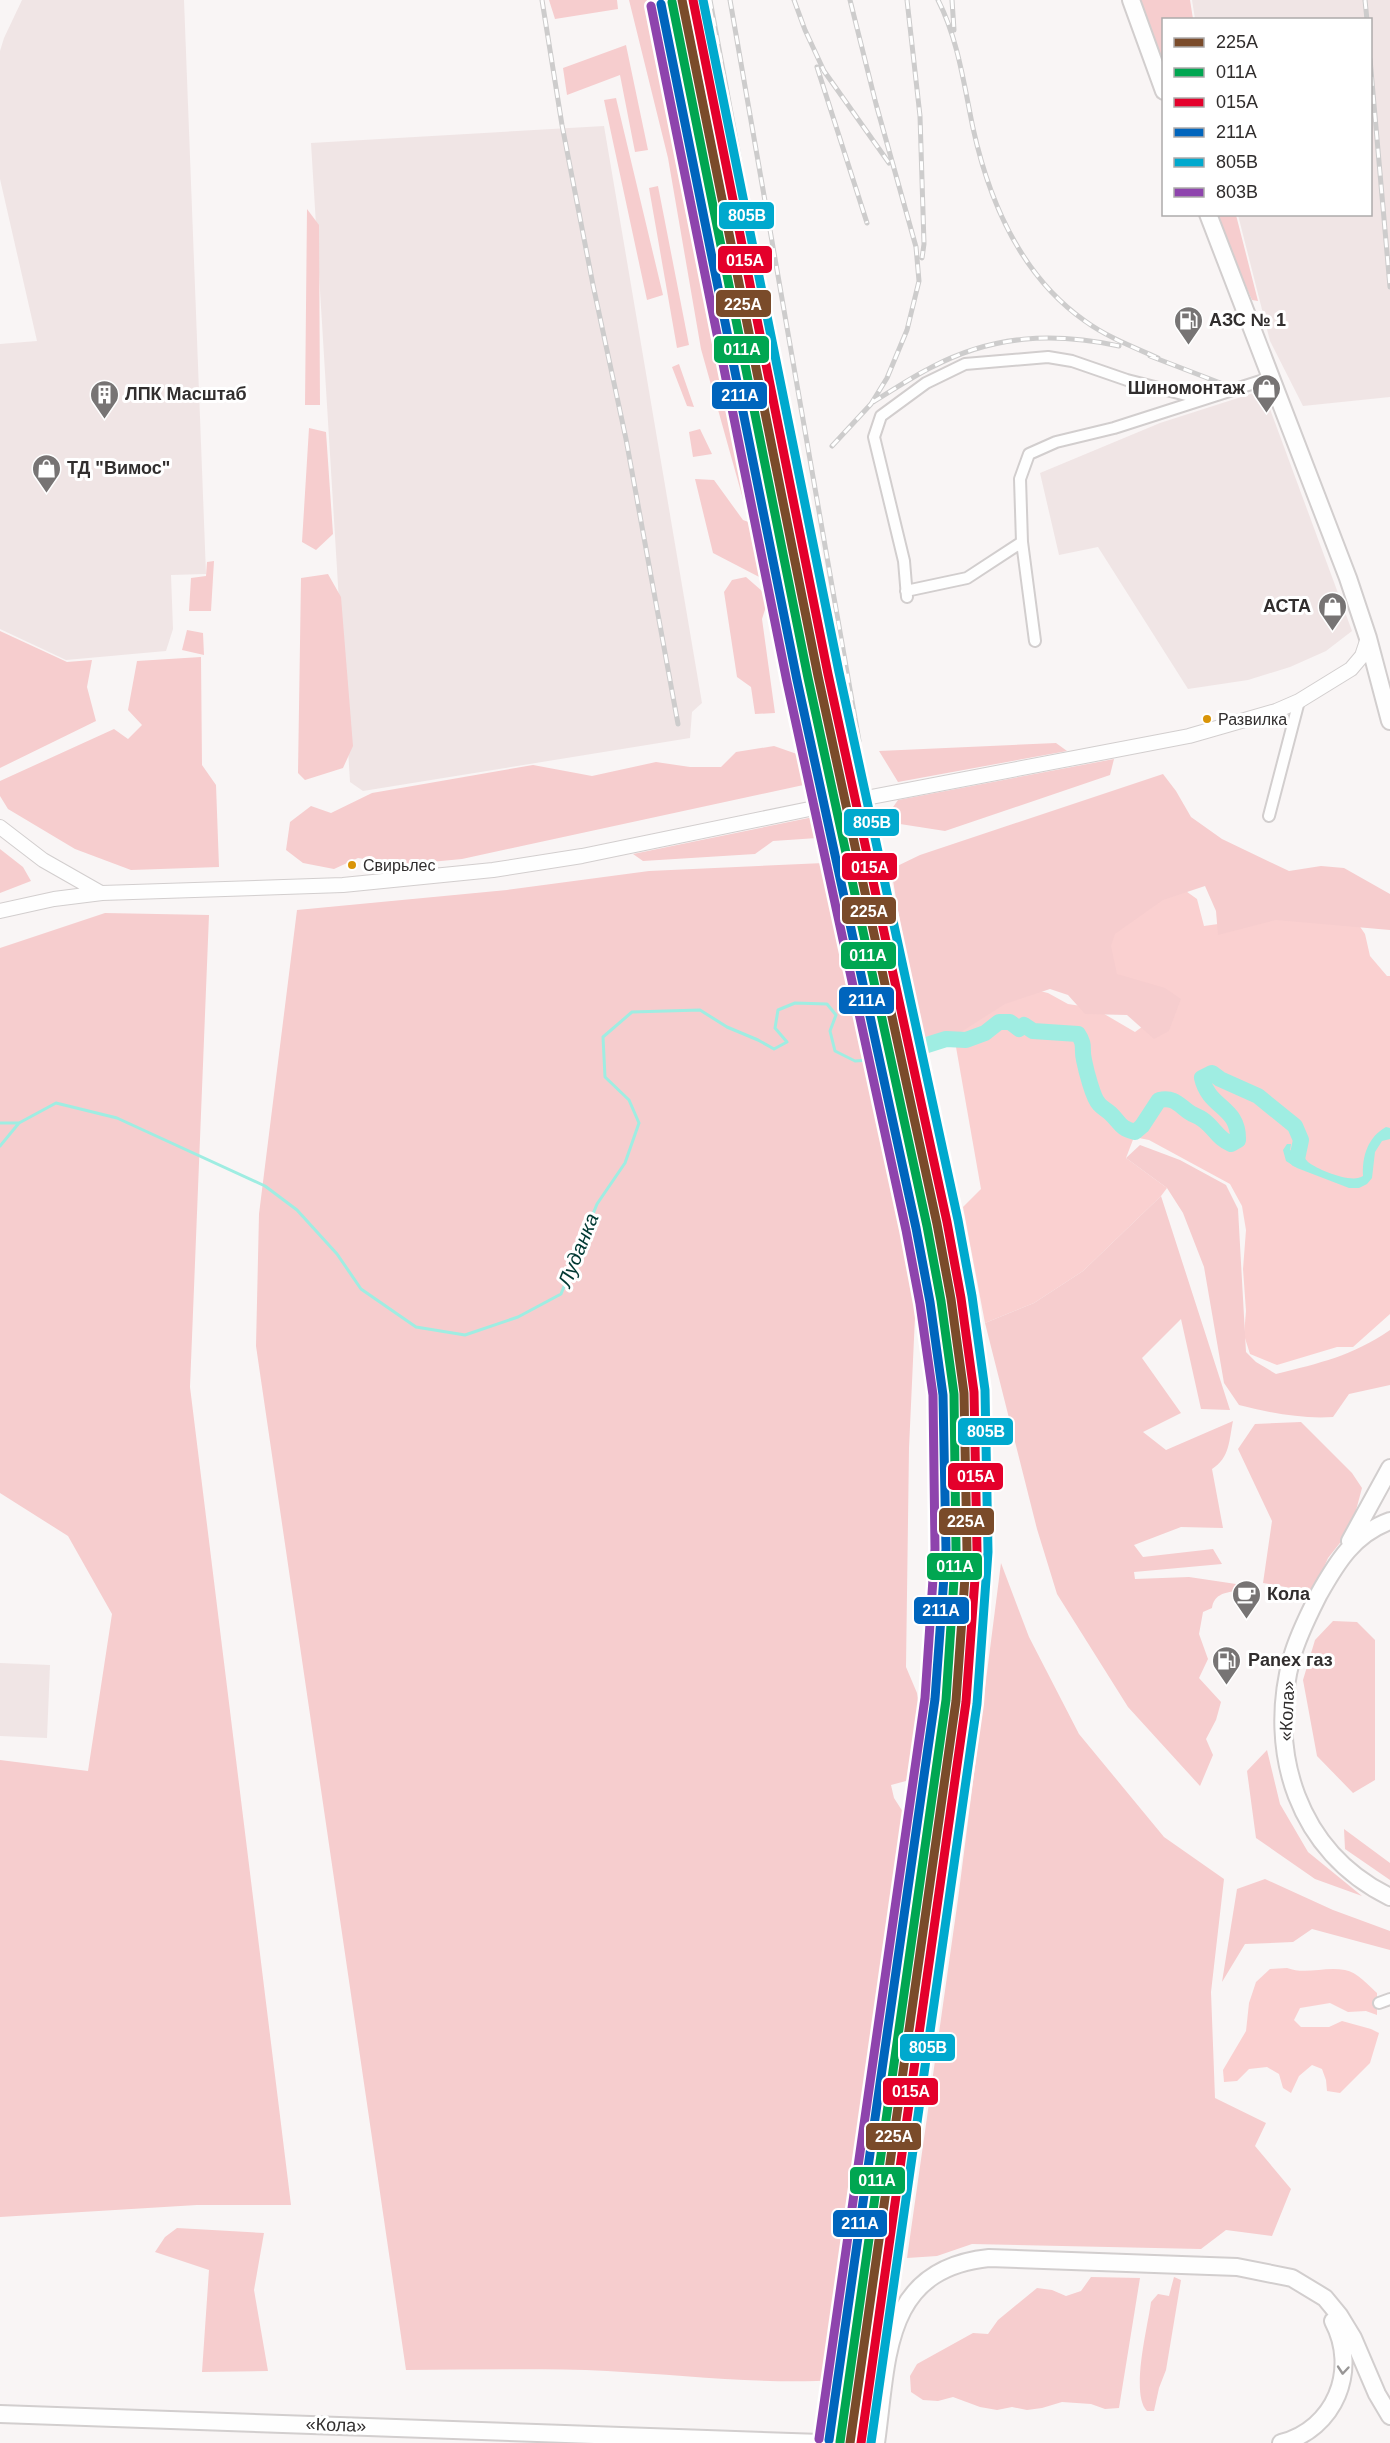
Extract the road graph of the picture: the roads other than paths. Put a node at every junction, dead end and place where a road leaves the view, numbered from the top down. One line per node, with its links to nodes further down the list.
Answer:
1 (1131, 0): 2 (main road)
2 (1162, 85)
3 (1209, 216): 4 (main road)
4 (1270, 378): 5 (street); 7 (main road)
5 (1202, 399): 6 (street); 6 (street)
6 (1022, 542): 8 (street)
7 (1368, 638): 9 (street); 10 (main road)
8 (1035, 641)
9 (1351, 669): 10 (street); 11 (street)
10 (1380, 680): 12 (main road)
11 (1299, 701): 13 (street); 15 (street)
12 (1390, 721)
13 (1269, 816)
14 (0, 827): 15 (street)
15 (102, 893): 16 (street)
16 (0, 910)
17 (1390, 1468): 19 (main road)
18 (1390, 1521): 19 (main road, «Кола»)
19 (1339, 1559): 20 (main road, «Кола»)
20 (1390, 1897)
21 (1302, 2283): 23 (main road); 25 (main road); 26 (main road, one-way to 26)
22 (0, 2414): 24 (main road, «Кола»)
23 (1390, 2416)
24 (821, 2443)
25 (876, 2443)
26 (1281, 2443)

